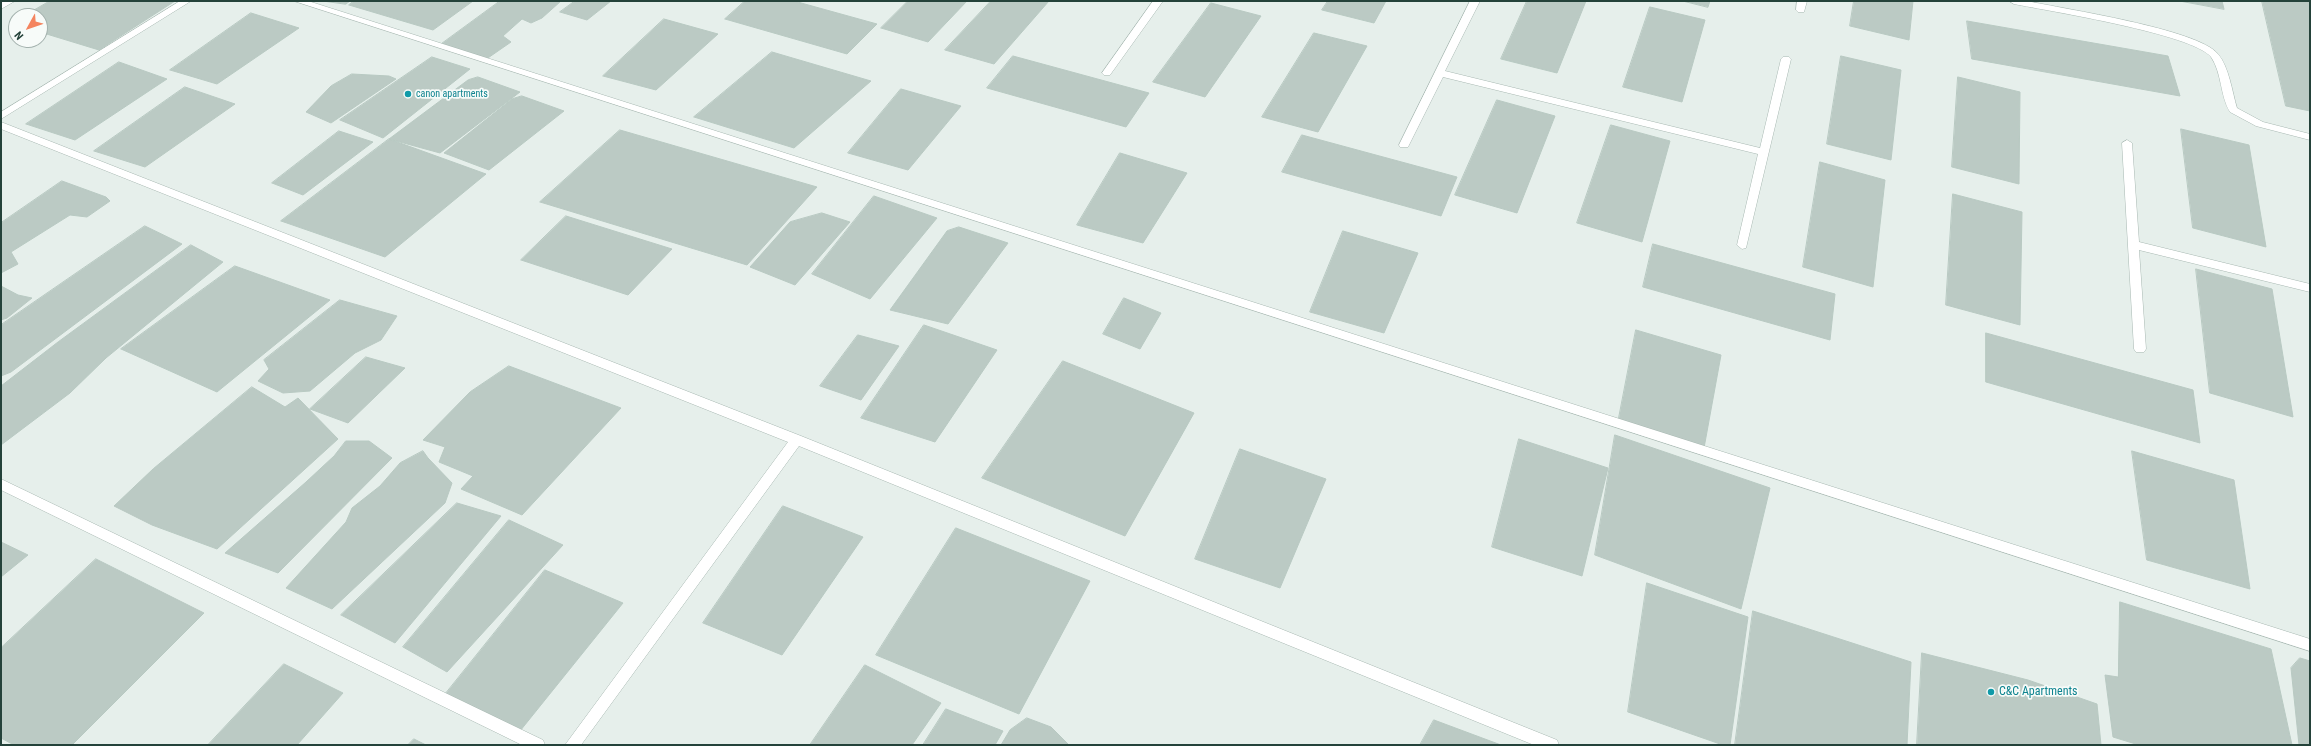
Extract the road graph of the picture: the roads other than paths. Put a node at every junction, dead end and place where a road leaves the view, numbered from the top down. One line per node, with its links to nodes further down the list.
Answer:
1 (10, 1): 7 (street)
2 (186, 1): 11 (street)
3 (299, 1): 23 (street)
4 (1158, 1): 9 (street)
5 (1475, 1): 10 (street)
6 (2014, 1): 13 (street)
7 (1, 6)
8 (1786, 59): 16 (street)
9 (1107, 73)
10 (1440, 73): 15 (street); 16 (street)
11 (1, 116)
12 (1, 125): 21 (street)
13 (2310, 136)
14 (2127, 143): 18 (street)
15 (1404, 145)
16 (1764, 152): 17 (street)
17 (1742, 245)
18 (2134, 245): 19 (street); 20 (street)
19 (2310, 288)
20 (2140, 349)
21 (797, 440): 25 (street); 26 (street)
22 (1, 484): 24 (street)
23 (2310, 645)
24 (538, 745)
25 (572, 745)
26 (1552, 745)

